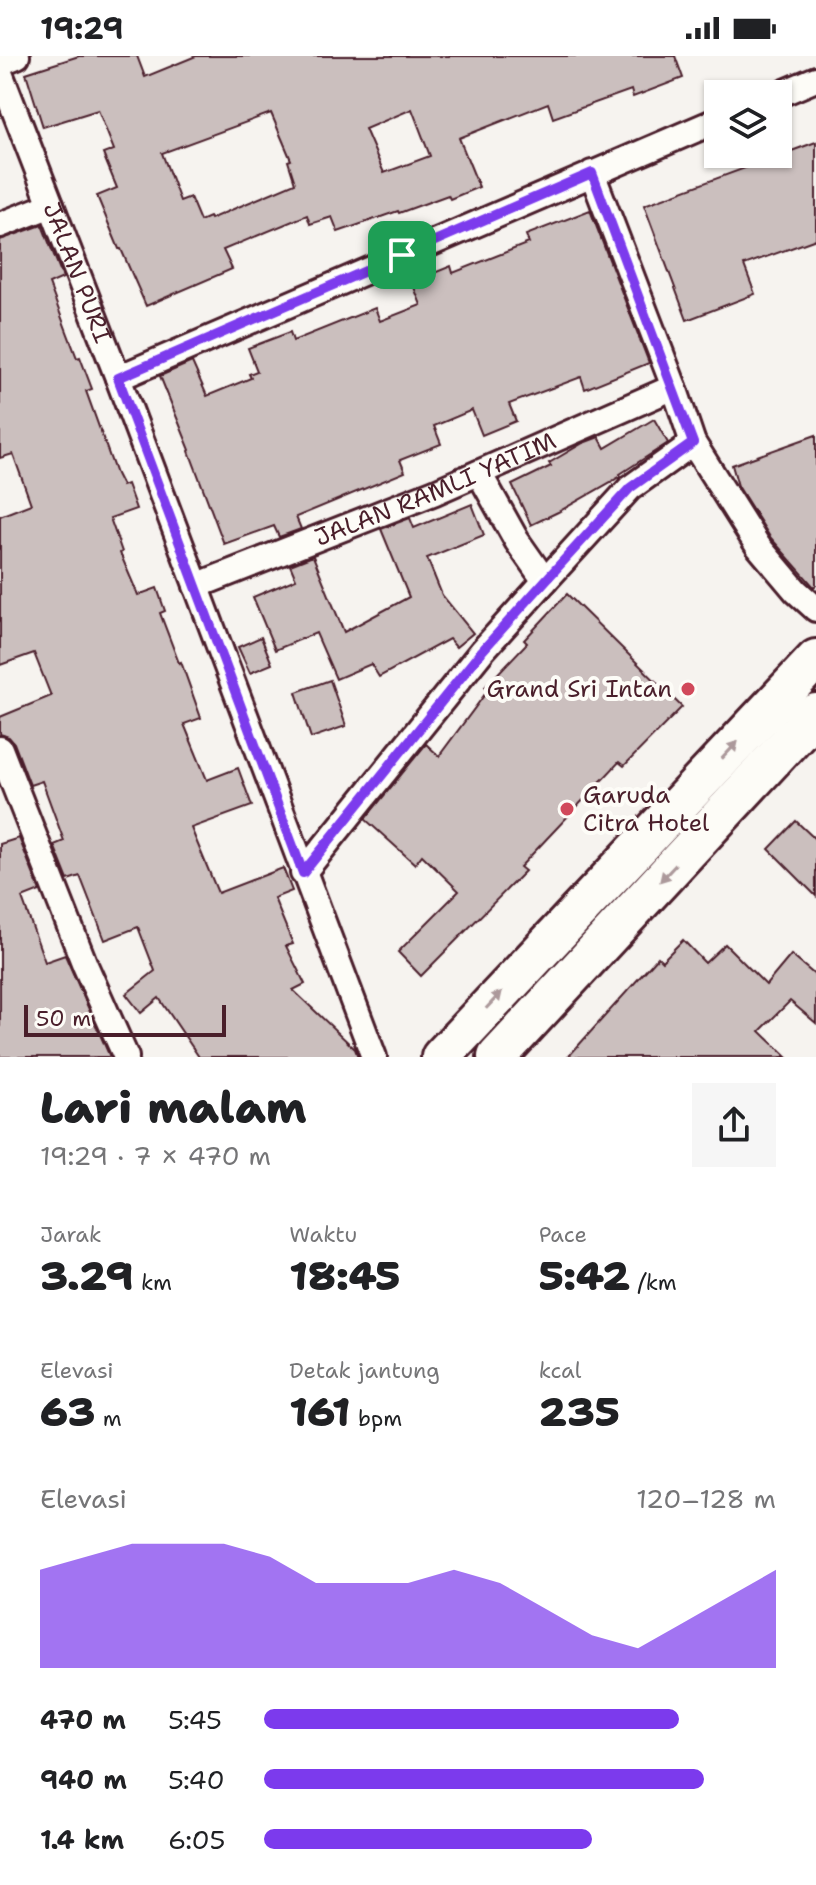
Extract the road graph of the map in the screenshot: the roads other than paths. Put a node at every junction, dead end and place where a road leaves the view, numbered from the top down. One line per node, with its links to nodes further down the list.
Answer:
1 (17, 56): 2 (street)
2 (0, 63)
3 (0, 73): 8 (street, JALAN PURI)
4 (816, 79): 5 (street)
5 (792, 89)
6 (704, 126): 7 (street)
7 (592, 173): 10 (street); 11 (street)
8 (51, 205): 9 (street); 10 (street, JALAN PURI)
9 (0, 225)
10 (118, 378): 15 (street, JALAN PURI)
11 (674, 387): 12 (street); 13 (street, JALAN RAMLI YATIM)
12 (693, 443): 14 (street); 16 (street)
13 (479, 473): 14 (street); 15 (street, JALAN RAMLI YATIM)
14 (545, 581): 20 (street)
15 (196, 586): 20 (street, JALAN PURI)
16 (816, 609)
17 (816, 659): 23 (main road, one-way to 17)
18 (816, 713): 24 (main road, one-way to 24)
19 (0, 749): 21 (street)
20 (303, 873): 22 (street, JALAN PURI)
21 (126, 1057)
22 (374, 1057)
23 (441, 1057)
24 (497, 1057)

